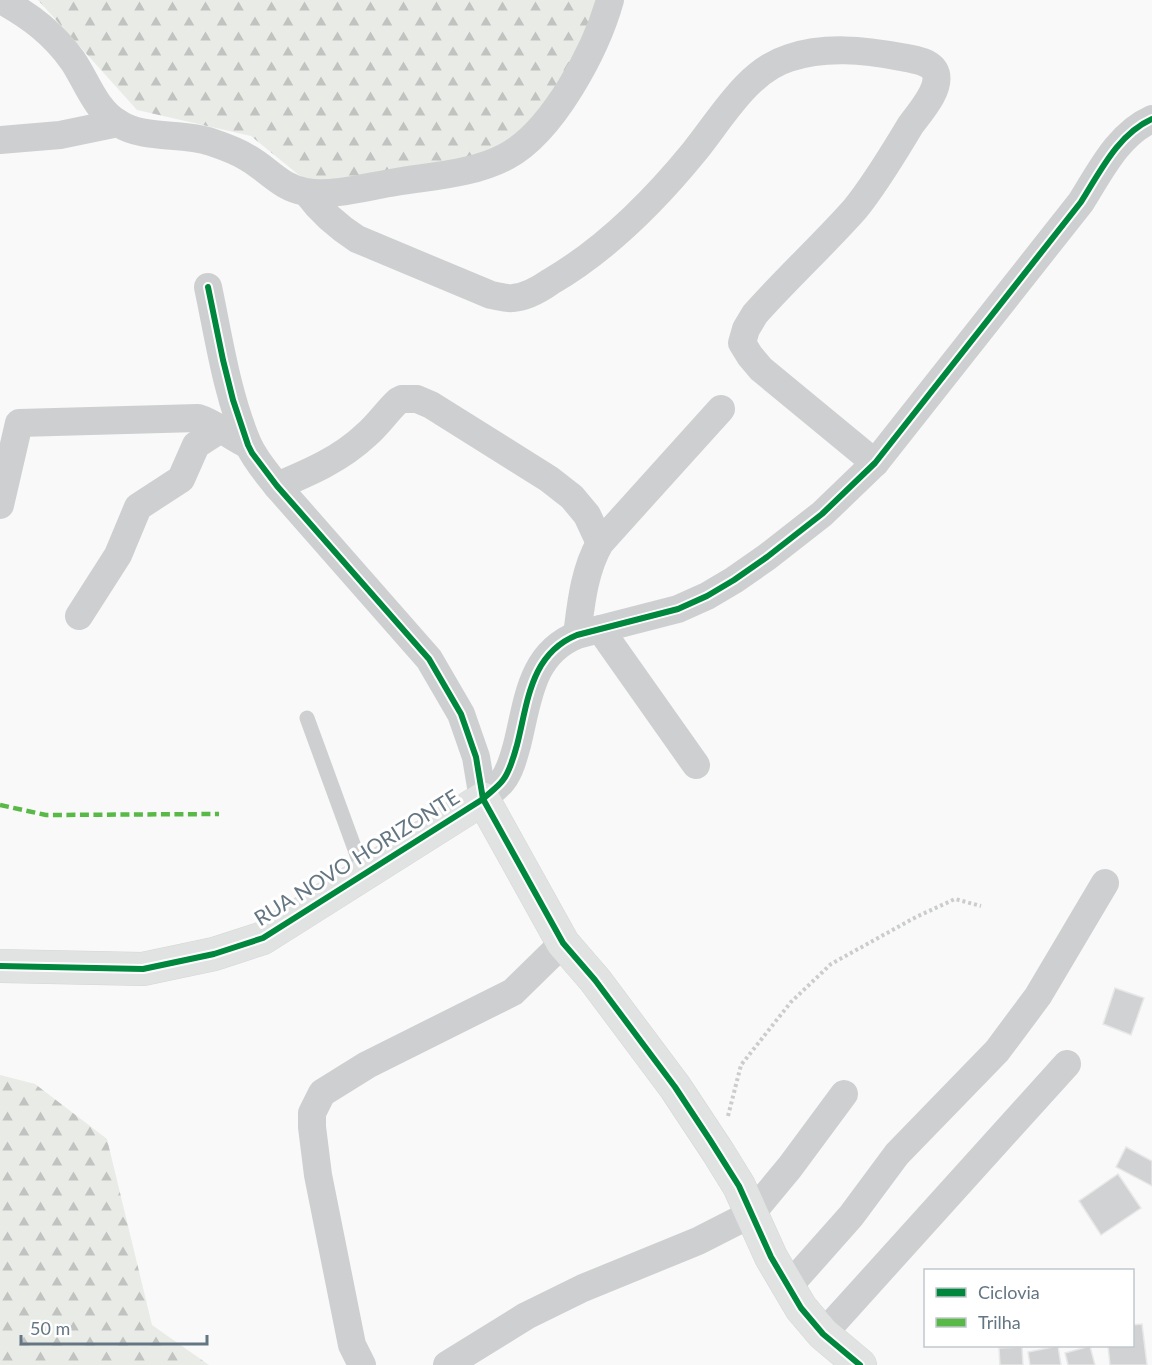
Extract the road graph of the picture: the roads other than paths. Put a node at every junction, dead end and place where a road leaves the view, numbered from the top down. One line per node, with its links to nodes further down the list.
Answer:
1 (1, 0): 4 (street)
2 (610, 0): 6 (street)
3 (1152, 119): 11 (street)
4 (118, 123): 5 (street); 6 (street)
5 (0, 140)
6 (307, 192): 11 (street)
7 (208, 287): 10 (street)
8 (721, 409): 14 (street)
9 (219, 430): 10 (street); 13 (street); 15 (street)
10 (248, 445): 12 (street)
11 (875, 463): 16 (street)
12 (277, 486): 14 (street); 19 (street)
13 (0, 504)
14 (600, 543): 16 (street)
15 (79, 616)
16 (588, 632): 18 (street); 19 (street)
17 (307, 718): 20 (lane)
18 (696, 765)
19 (483, 800): 20 (street, RUA NOVO HORIZONTE); 22 (street)
20 (364, 874): 23 (street, RUA NOVO HORIZONTE)
21 (1105, 883): 27 (street)
22 (563, 943): 26 (street); 30 (street)
23 (0, 966)
24 (1067, 1064): 28 (street)
25 (844, 1094): 26 (street)
26 (751, 1214): 27 (street); 31 (street)
27 (788, 1287): 28 (street)
28 (823, 1334): 29 (street)
29 (850, 1362)
30 (362, 1365)
31 (447, 1365)

